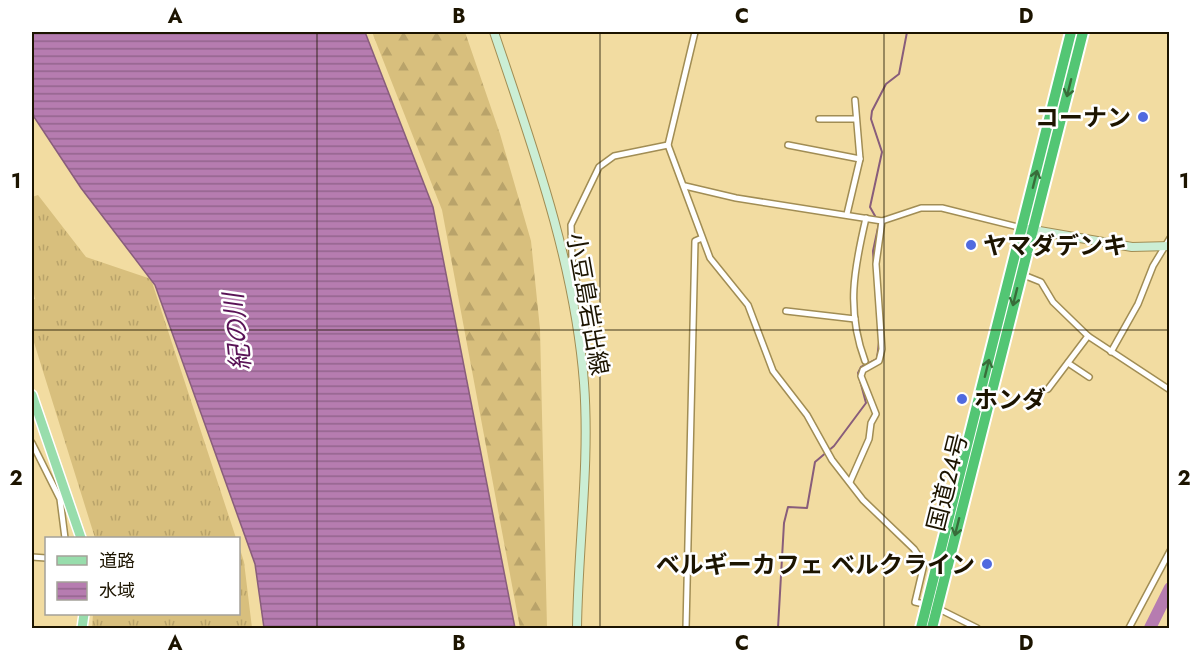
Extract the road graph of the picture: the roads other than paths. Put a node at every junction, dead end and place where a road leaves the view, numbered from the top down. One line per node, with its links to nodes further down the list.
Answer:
1 (494, 32): 23 (main road, 小豆島岩出線)
2 (695, 32): 9 (street)
3 (1071, 32): 15 (highway, 国道24号, one-way to 3)
4 (1083, 32): 15 (highway, 国道24号, one-way to 15)
5 (855, 100): 7 (street)
6 (819, 119): 7 (street)
7 (856, 119): 10 (street)
8 (788, 145): 10 (street)
9 (668, 146): 11 (street); 23 (street)
10 (860, 159): 12 (street)
11 (685, 186): 12 (street); 16 (street)
12 (847, 214): 13 (street)
13 (866, 218): 14 (street); 21 (street)
14 (882, 221): 15 (street); 32 (street)
15 (1027, 229): 18 (main road); 19 (highway, 国道24号); 37 (highway, 国道24号, one-way to 15)
16 (702, 238): 32 (street); 39 (street)
17 (1170, 238): 18 (street)
18 (1166, 247): 24 (street)
19 (1021, 274): 22 (street); 37 (highway, 国道24号, one-way to 37)
20 (786, 311): 21 (street)
21 (855, 319): 25 (street)
22 (1088, 336): 24 (street); 26 (street)
23 (579, 340): 38 (main road, 小豆島岩出線)
24 (1111, 352): 29 (street)
25 (865, 361)
26 (1068, 363): 27 (street); 28 (street)
27 (1089, 377)
28 (1048, 389)
29 (1170, 390)
30 (32, 395): 33 (main road)
31 (32, 443): 33 (street)
32 (850, 482): 37 (street)
33 (64, 497): 34 (street); 35 (main road)
34 (65, 537)
35 (81, 537)
36 (1170, 551): 43 (street)
37 (932, 606): 40 (highway, 国道24号); 41 (highway, 国道24号); 42 (street)
38 (577, 628)
39 (686, 628)
40 (921, 628)
41 (932, 628)
42 (977, 628)
43 (1129, 628)

